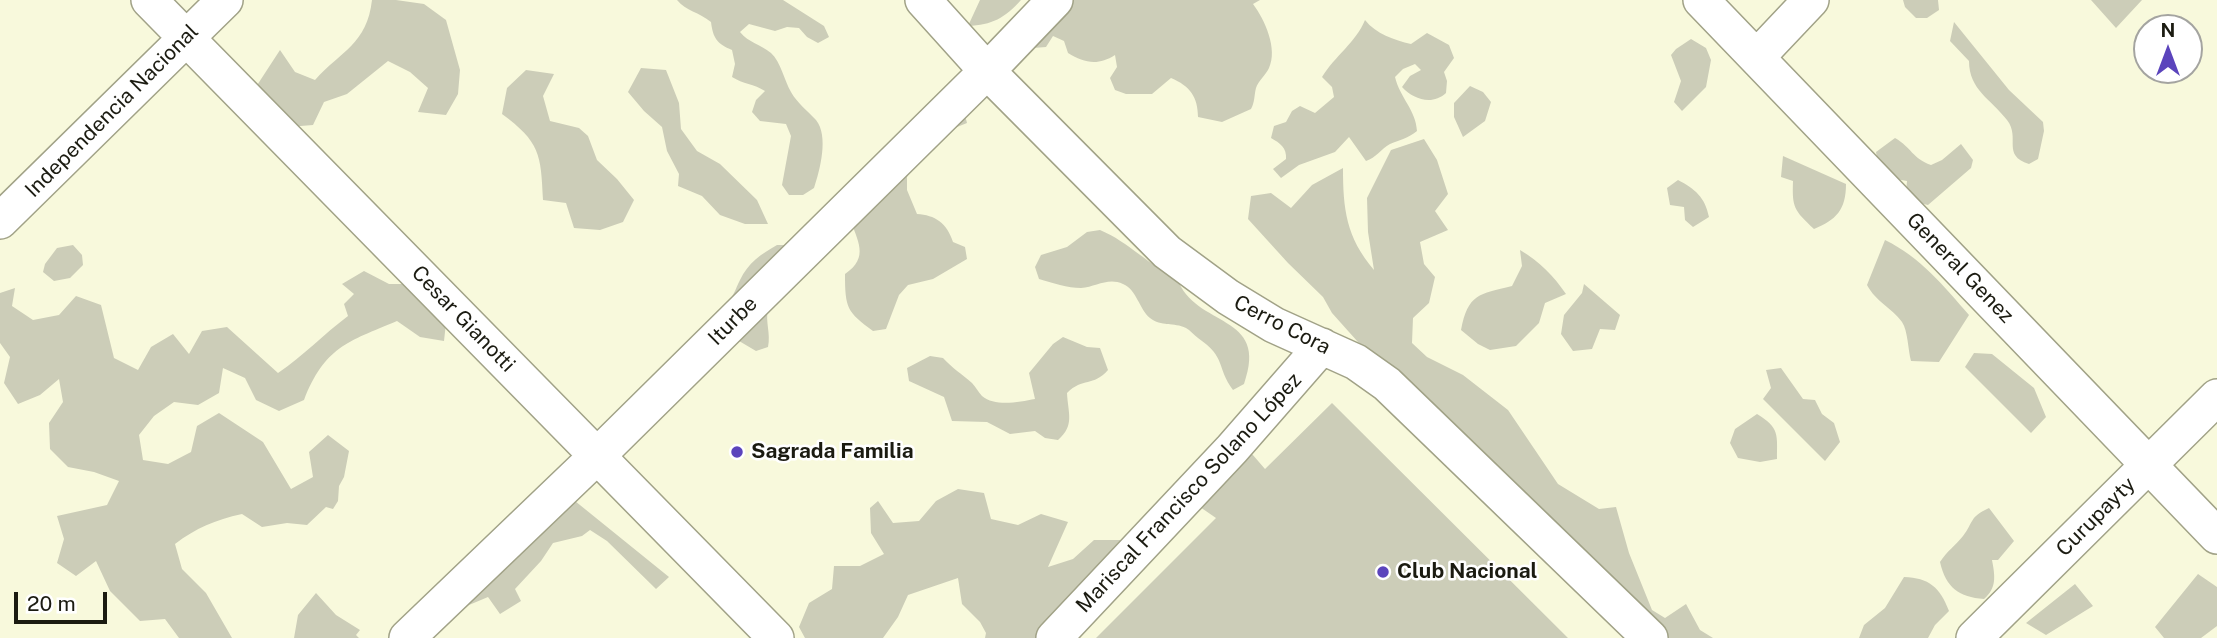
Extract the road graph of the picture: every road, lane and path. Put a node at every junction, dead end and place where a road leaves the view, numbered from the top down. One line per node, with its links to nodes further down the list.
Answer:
1 (149, 0): 7 (street, Cesar Gianotti)
2 (225, 0): 7 (street, Independencia Nacional)
3 (923, 0): 9 (street, Cerro Cora)
4 (1055, 0): 9 (street, Iturbe)
5 (1701, 0): 8 (street, General Genez)
6 (1811, 0): 8 (street)
7 (187, 37): 10 (street, Independencia Nacional); 13 (street, Cesar Gianotti)
8 (1756, 57): 14 (street, General Genez)
9 (987, 72): 11 (street, Cerro Cora); 13 (street, Iturbe)
10 (0, 221)
11 (1322, 346): 18 (street, Mariscal Francisco Solano López); 19 (street, Cerro Cora)
12 (2217, 397): 14 (street, Curupayty)
13 (597, 456): 16 (street, Iturbe); 17 (street, Cesar Gianotti)
14 (2149, 464): 15 (street, General Genez); 20 (street, Curupayty)
15 (2217, 536)
16 (407, 638)
17 (776, 638)
18 (1054, 638)
19 (1650, 638)
20 (1974, 638)

